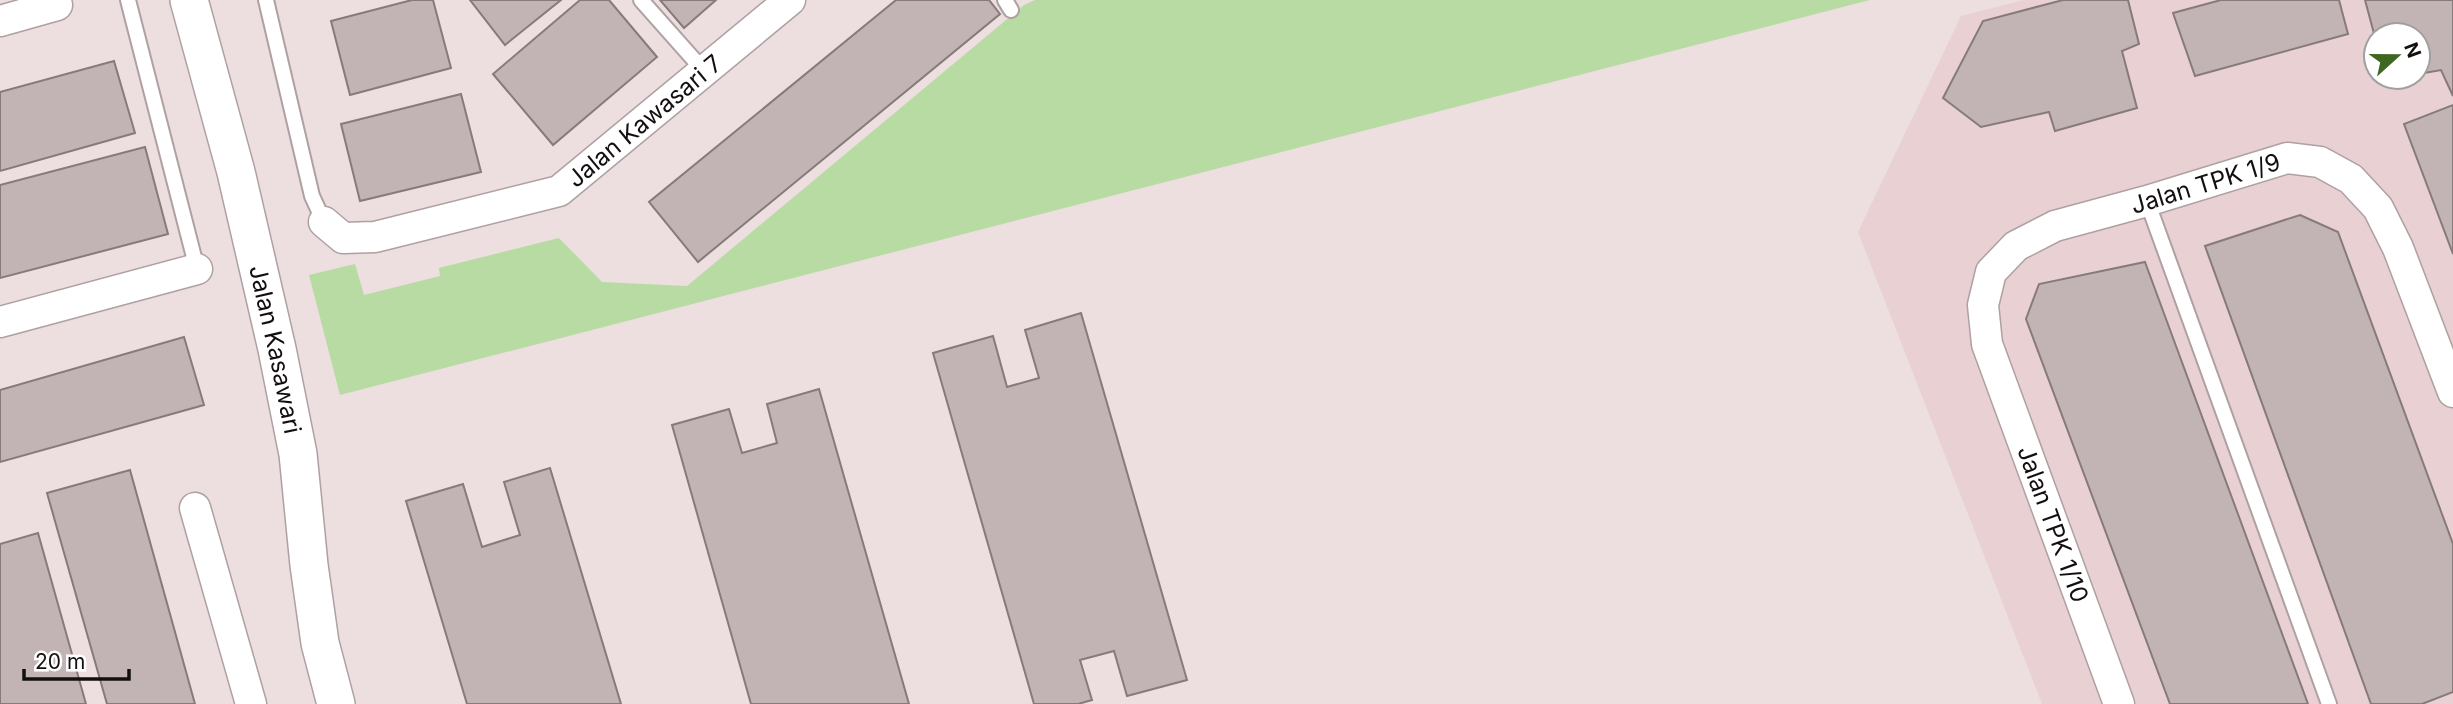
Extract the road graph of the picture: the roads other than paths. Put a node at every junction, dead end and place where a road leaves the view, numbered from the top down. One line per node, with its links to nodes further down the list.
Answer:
1 (128, 0): 11 (lane)
2 (189, 0): 17 (street, Jalan Kasawari)
3 (266, 0): 10 (lane)
4 (641, 0): 8 (lane)
5 (790, 0): 8 (street, Jalan Kawasari 7)
6 (57, 5): 7 (street)
7 (0, 21)
8 (704, 71): 10 (street, Jalan Kawasari 7)
9 (2147, 201): 13 (street, Jalan TPK 1/9); 14 (street, Jalan TPK 1/9); 19 (lane)
10 (324, 222)
11 (197, 269): 12 (street)
12 (0, 322)
13 (1987, 344): 18 (street, Jalan TPK 1/10)
14 (2453, 392)
15 (195, 508): 16 (street)
16 (251, 704)
17 (337, 704)
18 (2119, 704)
19 (2329, 704)

